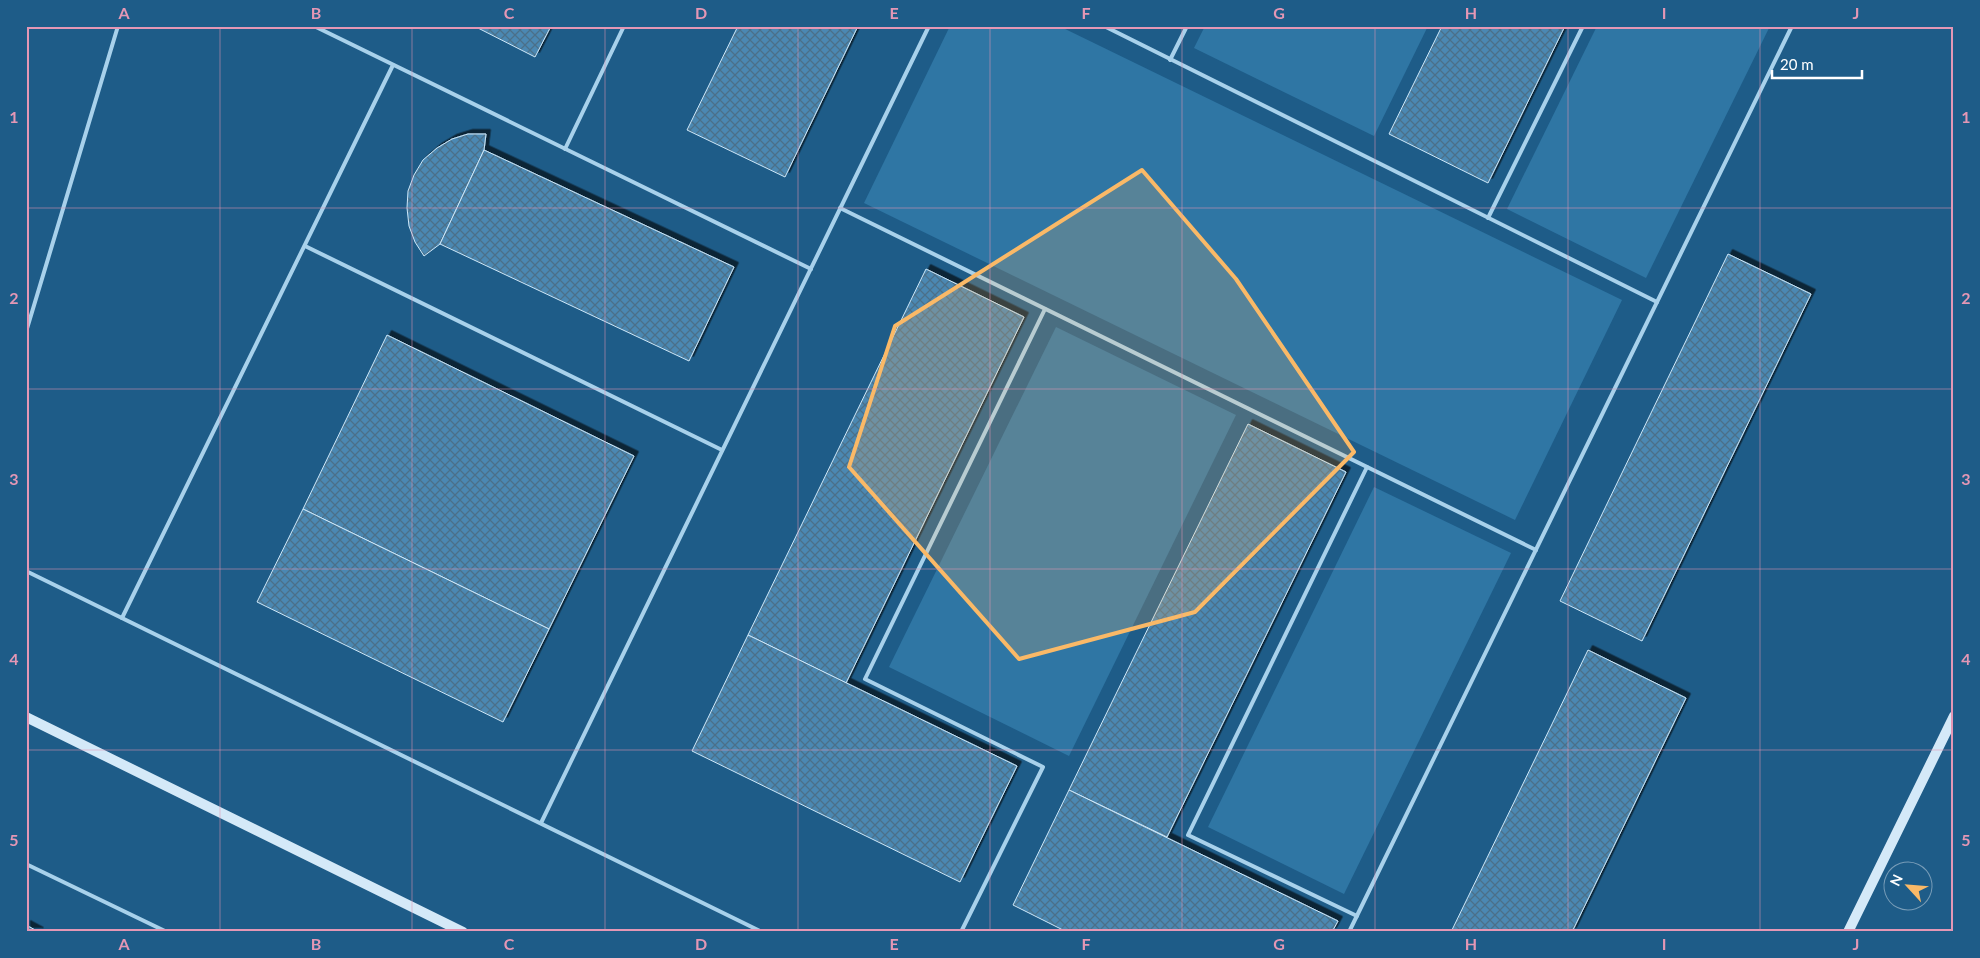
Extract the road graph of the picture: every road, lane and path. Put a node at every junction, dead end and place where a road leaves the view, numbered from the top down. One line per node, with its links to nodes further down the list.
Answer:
1 (118, 26): 18 (lane)
2 (314, 26): 10 (lane)
3 (624, 26): 11 (lane)
4 (929, 26): 12 (lane)
5 (1104, 26): 9 (lane)
6 (1187, 26): 9 (lane)
7 (1583, 26): 13 (lane)
8 (1792, 26): 16 (lane)
9 (1170, 60): 13 (lane)
10 (393, 65): 11 (lane); 14 (lane)
11 (565, 149): 15 (lane)
12 (840, 208): 15 (lane); 17 (lane)
13 (1488, 218): 16 (lane)
14 (305, 246): 19 (lane); 23 (lane)
15 (811, 269): 19 (lane)
16 (1657, 302): 21 (lane)
17 (1045, 309): 20 (lane); 32 (lane)
18 (26, 332)
19 (722, 450): 26 (lane)
20 (1367, 467): 21 (lane); 28 (lane)
21 (1536, 550): 28 (lane)
22 (26, 571): 23 (lane)
23 (122, 618): 26 (lane)
24 (1954, 716): 34 (street)
25 (26, 717): 30 (street)
26 (541, 823): 31 (lane)
27 (26, 864): 29 (lane)
28 (1357, 916): 33 (lane)
29 (167, 932)
30 (463, 932)
31 (762, 932)
32 (961, 932)
33 (1349, 932)
34 (1848, 932)

